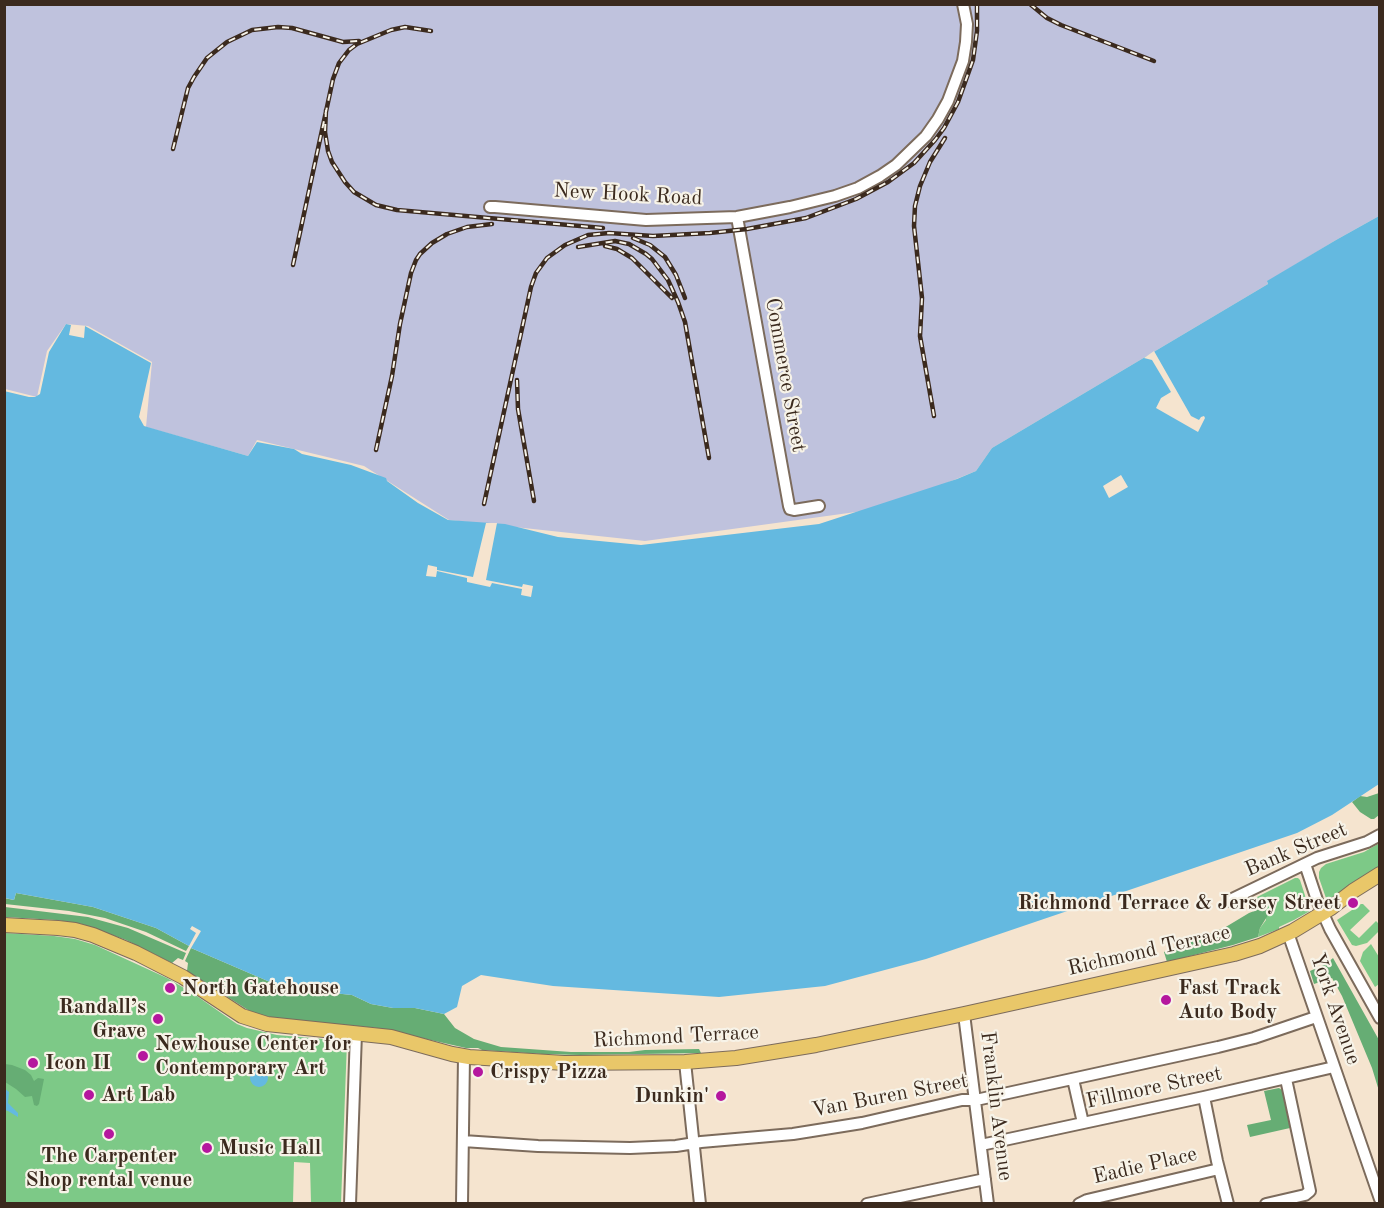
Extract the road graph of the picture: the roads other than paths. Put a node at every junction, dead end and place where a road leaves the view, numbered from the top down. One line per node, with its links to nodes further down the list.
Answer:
1 (963, 4): 3 (street, New Hook Road)
2 (490, 207): 3 (street, New Hook Road)
3 (737, 217): 4 (street, Commerce Street)
4 (819, 506)
5 (1380, 835): 6 (street, Bank Street)
6 (1305, 864): 8 (street, Bank Street); 9 (street)
7 (1380, 874): 9 (main road, Richmond Terrace)
8 (1228, 901)
9 (1323, 914): 11 (main road, Richmond Terrace); 14 (street)
10 (4, 925): 15 (main road, Richmond Terrace)
11 (1288, 933): 12 (main road, Richmond Terrace); 13 (street, York Avenue)
12 (964, 1014): 17 (main road, Richmond Terrace); 22 (street, Franklin Avenue)
13 (1316, 1017): 18 (street, York Avenue); 19 (street, Van Buren Street)
14 (1380, 1018)
15 (356, 1033): 16 (main road, Richmond Terrace); 31 (street)
16 (464, 1056): 17 (main road, Richmond Terrace); 24 (street)
17 (685, 1062): 25 (street)
18 (1334, 1067): 20 (street, Fillmore Street); 30 (street, York Avenue)
19 (1073, 1079): 22 (street, Van Buren Street); 23 (street)
20 (1286, 1079): 21 (street, Fillmore Street); 29 (street)
21 (1204, 1097): 23 (street, Fillmore Street); 27 (street)
22 (975, 1100): 25 (street, Van Buren Street); 26 (street, Franklin Avenue)
23 (1083, 1124): 26 (street, Fillmore Street)
24 (463, 1141): 25 (street, Van Buren Street); 32 (street)
25 (694, 1144): 33 (street)
26 (981, 1145): 28 (street, Franklin Avenue)
27 (1219, 1169): 36 (street, Eadie Place); 37 (street)
28 (985, 1179): 34 (street); 35 (street, Franklin Avenue)
29 (1308, 1196): 38 (street)
30 (1380, 1199)
31 (350, 1203)
32 (462, 1203)
33 (700, 1203)
34 (867, 1203)
35 (988, 1203)
36 (1079, 1203)
37 (1228, 1203)
38 (1266, 1203)

